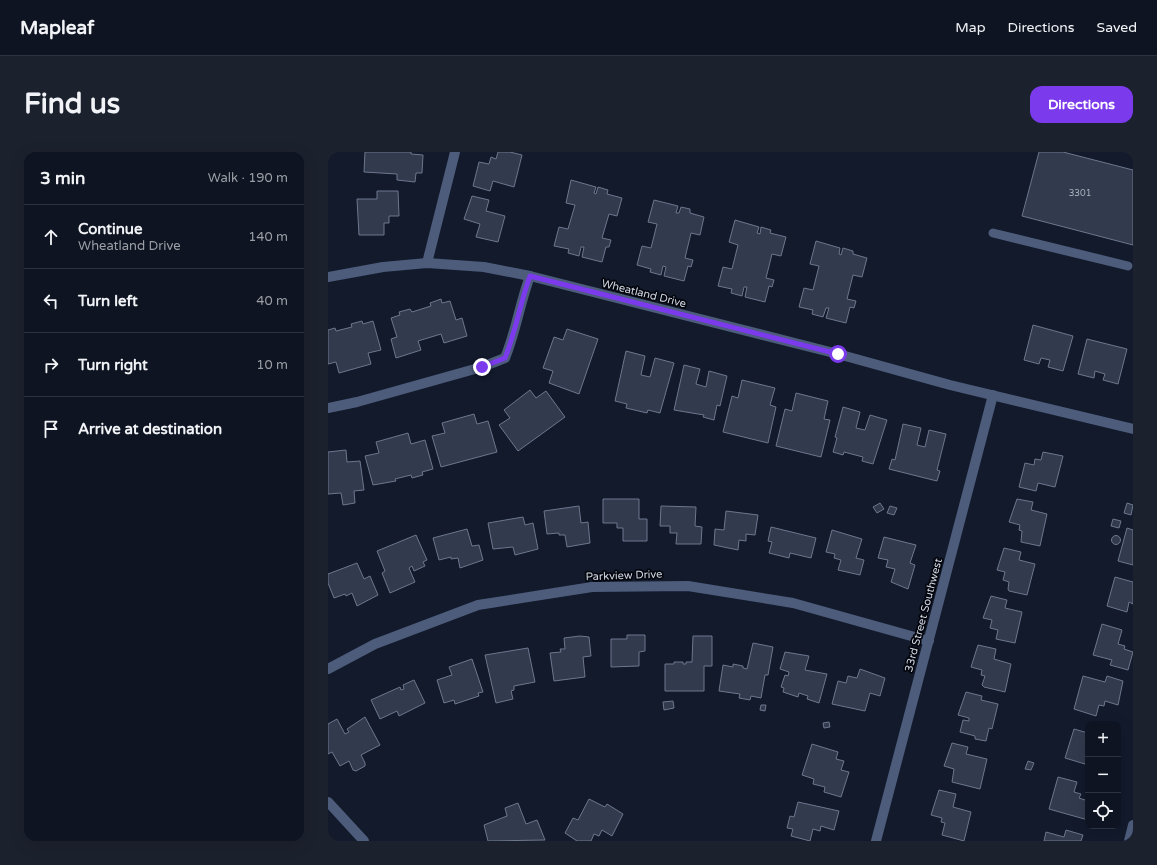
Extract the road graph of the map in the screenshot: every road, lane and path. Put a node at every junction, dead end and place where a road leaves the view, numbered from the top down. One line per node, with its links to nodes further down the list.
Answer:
1 (455, 152): 3 (street)
2 (993, 234): 4 (lane)
3 (427, 263): 5 (street, Wheatland Drive); 6 (street, Wheatland Drive)
4 (1128, 266)
5 (530, 276): 7 (street, Wheatland Drive); 8 (street)
6 (328, 277)
7 (993, 395): 9 (street, Wheatland Drive); 10 (street, 33rd Street Southwest)
8 (328, 408)
9 (1133, 429)
10 (928, 641): 11 (street, Parkview Drive); 15 (street, 33rd Street Southwest)
11 (328, 669)
12 (328, 802): 14 (street)
13 (1133, 825): 16 (street)
14 (364, 841)
15 (876, 841)
16 (1129, 841)

